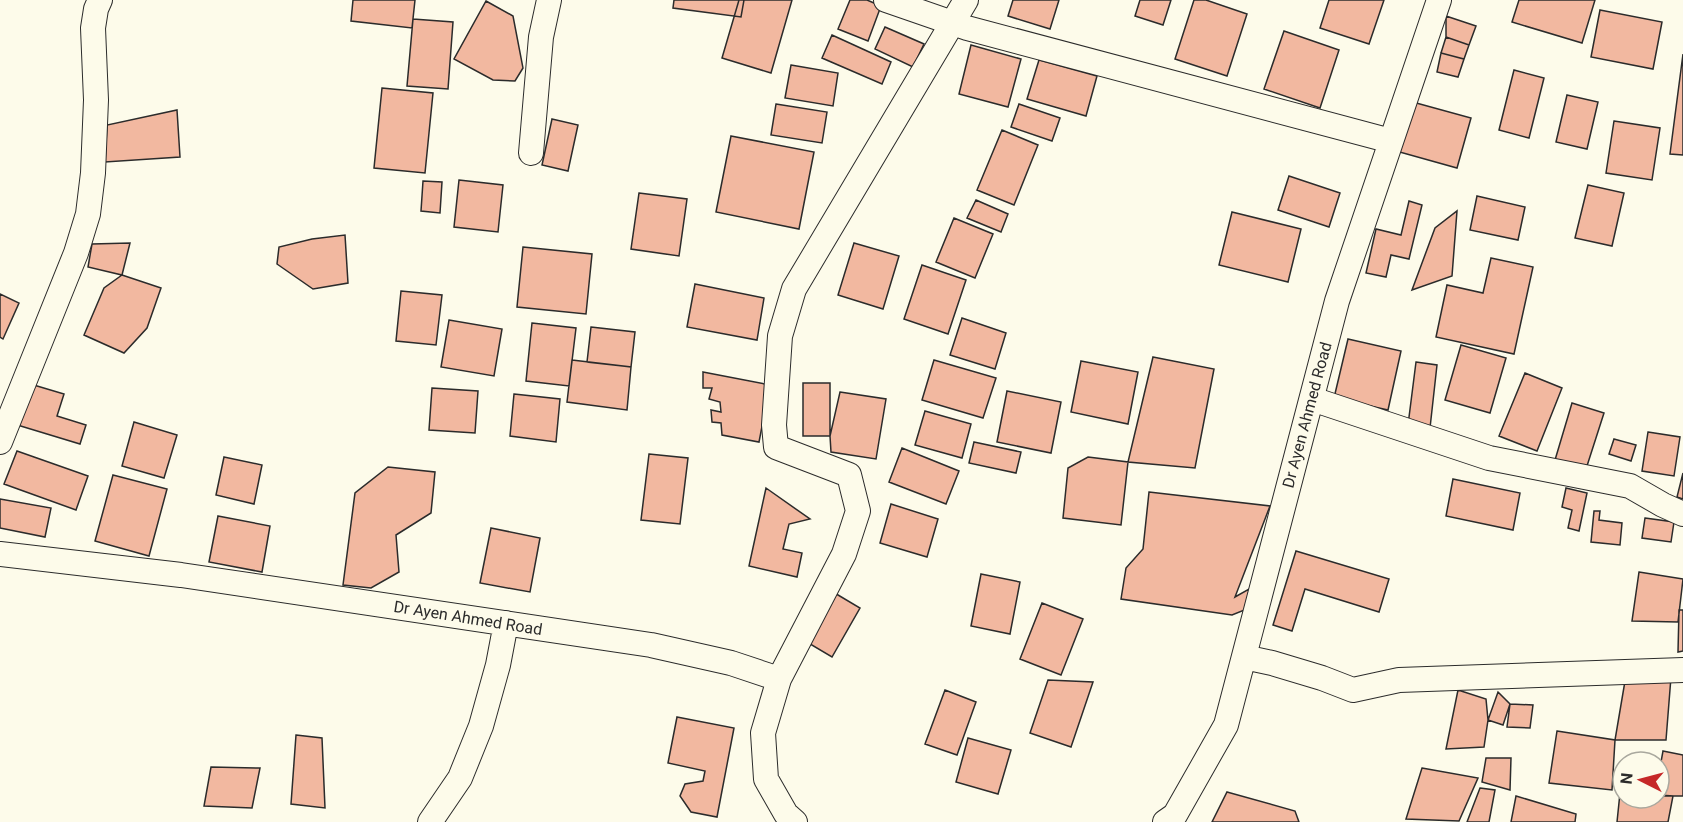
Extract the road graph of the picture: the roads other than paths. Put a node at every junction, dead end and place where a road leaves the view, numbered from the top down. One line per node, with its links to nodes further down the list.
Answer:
1 (100, 0): 10 (street)
2 (549, 0): 8 (street)
3 (886, 0): 6 (street)
4 (966, 0): 6 (street)
5 (1439, 0): 7 (street, Dr Ayen Ahmed Road)
6 (953, 23): 7 (street); 16 (street)
7 (1392, 141): 9 (street, Dr Ayen Ahmed Road)
8 (531, 153)
9 (1311, 399): 11 (street); 14 (street, Dr Ayen Ahmed Road)
10 (0, 442)
11 (1683, 514)
12 (0, 554): 13 (street, Dr Ayen Ahmed Road)
13 (506, 623): 16 (street, Dr Ayen Ahmed Road); 17 (street)
14 (1244, 657): 15 (street); 19 (street, Dr Ayen Ahmed Road)
15 (1683, 670)
16 (779, 679): 18 (street)
17 (430, 822)
18 (795, 822)
19 (1165, 822)

